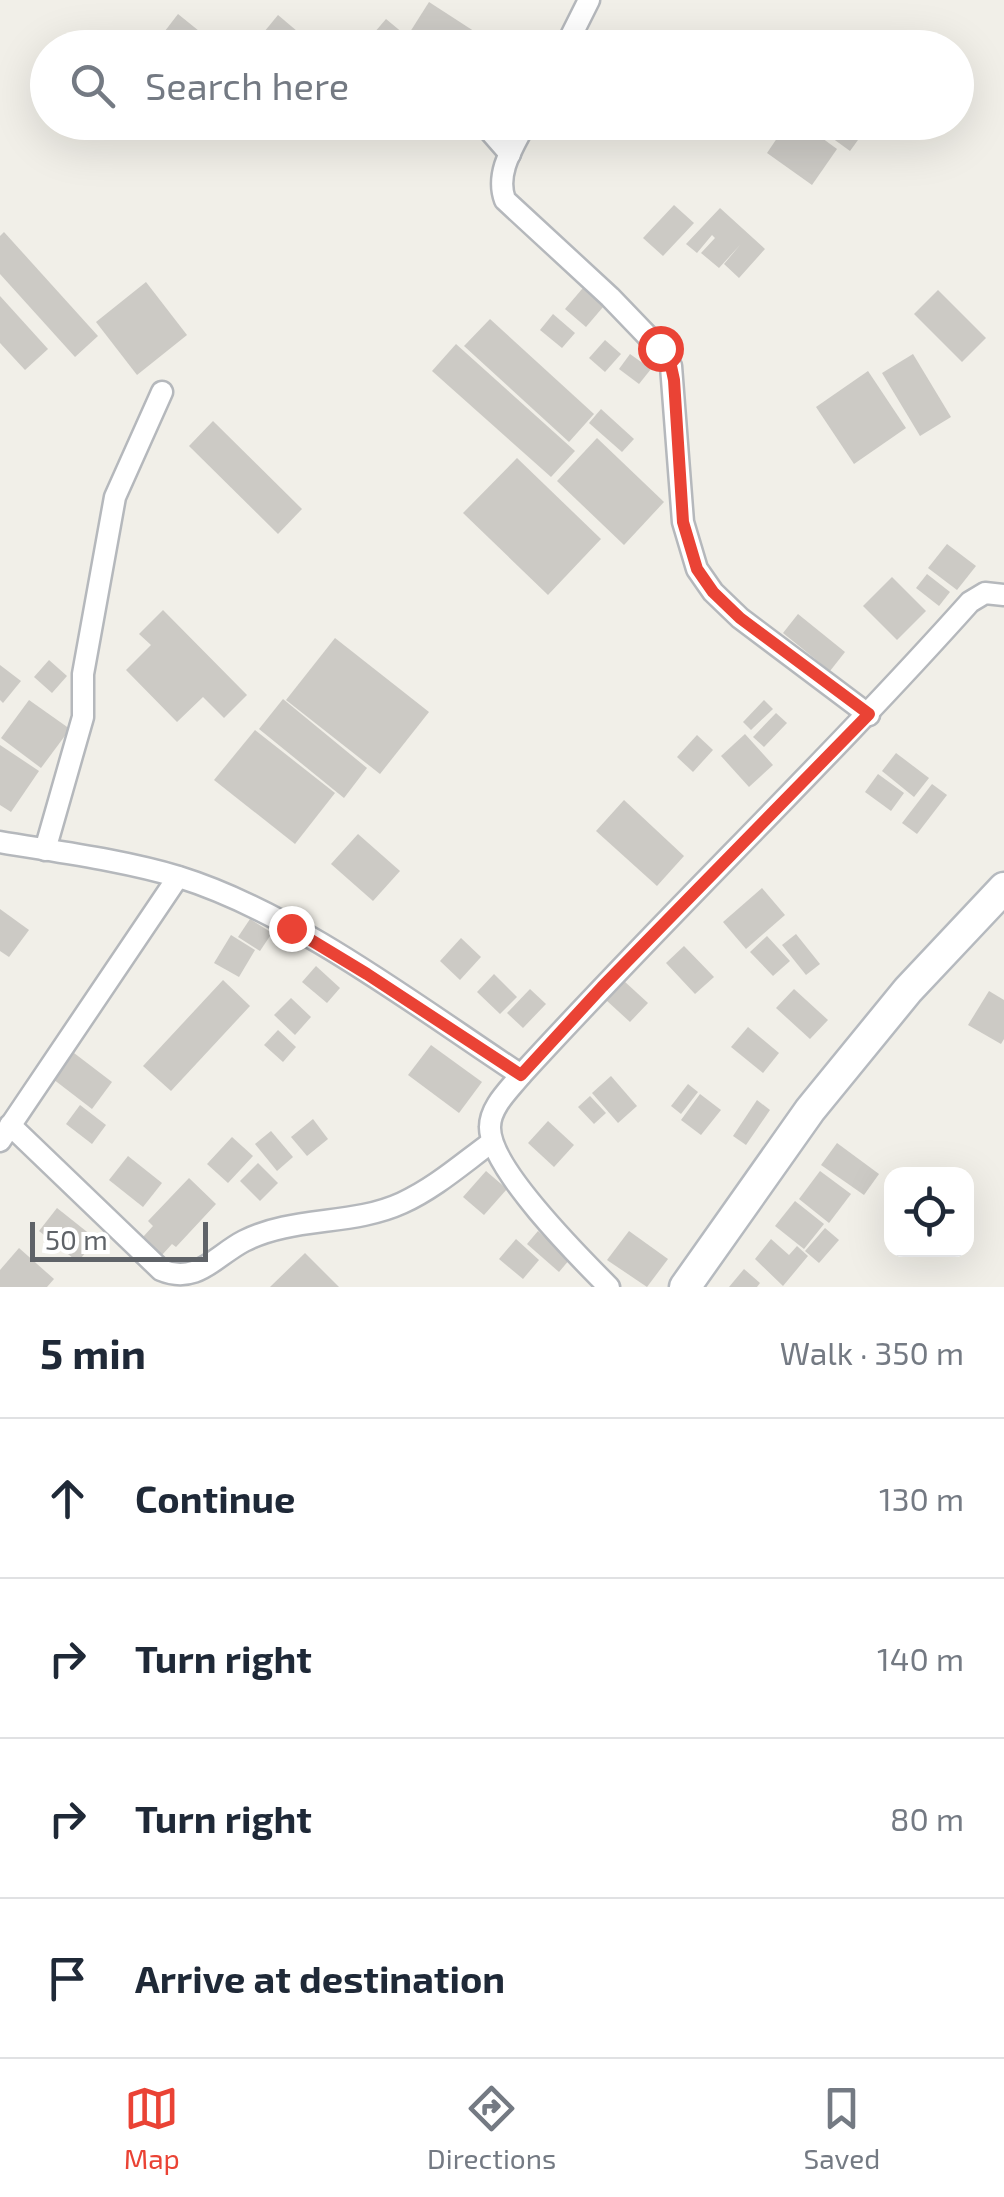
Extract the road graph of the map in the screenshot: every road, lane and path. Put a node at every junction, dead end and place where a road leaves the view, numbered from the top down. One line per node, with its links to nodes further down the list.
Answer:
1 (589, 0): 2 (street)
2 (573, 30)
3 (498, 140): 5 (street)
4 (517, 140): 5 (street)
5 (510, 154): 8 (street)
6 (162, 392): 10 (street)
7 (1004, 595): 8 (street)
8 (869, 714): 13 (street)
9 (0, 842): 10 (street)
10 (45, 850): 11 (street)
11 (178, 877): 13 (street); 14 (street)
12 (1004, 888): 17 (street)
13 (521, 1075): 15 (street)
14 (5, 1133): 15 (street)
15 (492, 1142): 16 (street)
16 (608, 1287)
17 (685, 1287)

